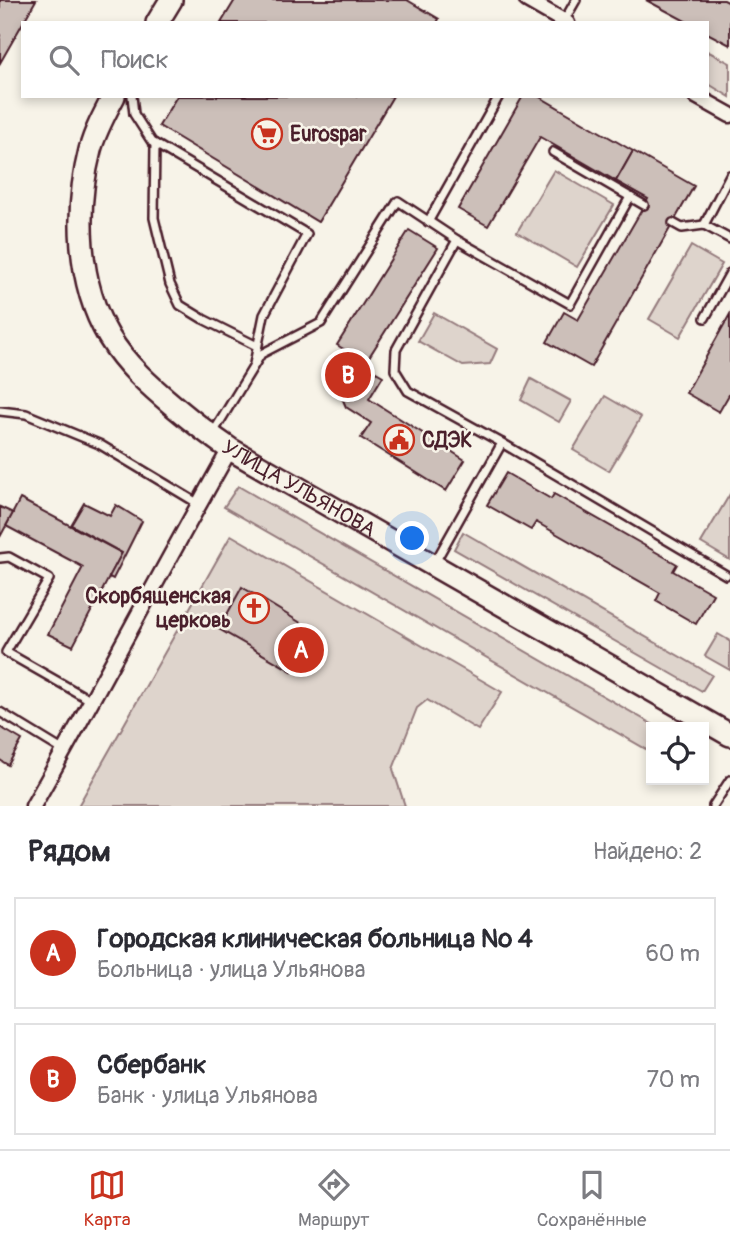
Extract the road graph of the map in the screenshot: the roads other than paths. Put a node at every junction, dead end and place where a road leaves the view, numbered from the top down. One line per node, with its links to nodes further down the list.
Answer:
1 (171, 0): 5 (main road)
2 (527, 0): 4 (street)
3 (576, 0): 7 (lane)
4 (544, 17): 6 (street)
5 (159, 21)
6 (562, 21)
7 (566, 21)
8 (113, 98): 28 (main road, УЛИЦА УЛЬЯНОВА)
9 (132, 98): 13 (lane)
10 (498, 98): 18 (lane)
11 (699, 98): 12 (street)
12 (730, 116)
13 (155, 144): 25 (lane); 25 (lane)
14 (552, 152): 16 (lane)
15 (730, 175): 20 (lane)
16 (631, 197): 17 (lane); 22 (lane)
17 (644, 205)
18 (428, 222): 22 (lane); 26 (lane)
19 (673, 223): 20 (lane)
20 (704, 225): 21 (lane)
21 (730, 239)
22 (457, 240): 29 (lane)
23 (730, 274): 24 (lane)
24 (705, 318)
25 (257, 345): 26 (lane)
26 (253, 368): 28 (lane)
27 (0, 411): 31 (lane)
28 (211, 437): 30 (main road, УЛИЦА УЛЬЯНОВА)
29 (502, 443): 33 (lane); 34 (lane)
30 (230, 449): 31 (street); 33 (main road, УЛИЦА УЛЬЯНОВА)
31 (199, 504): 35 (street)
32 (0, 558): 35 (lane)
33 (433, 565): 37 (main road, УЛИЦА УЛЬЯНОВА)
34 (726, 575)
35 (93, 701): 38 (street)
36 (0, 712): 38 (lane)
37 (730, 735)
38 (64, 751): 42 (street)
39 (730, 780): 40 (lane)
40 (722, 793): 41 (lane); 43 (lane)
41 (730, 797)
42 (33, 806)
43 (713, 806)

